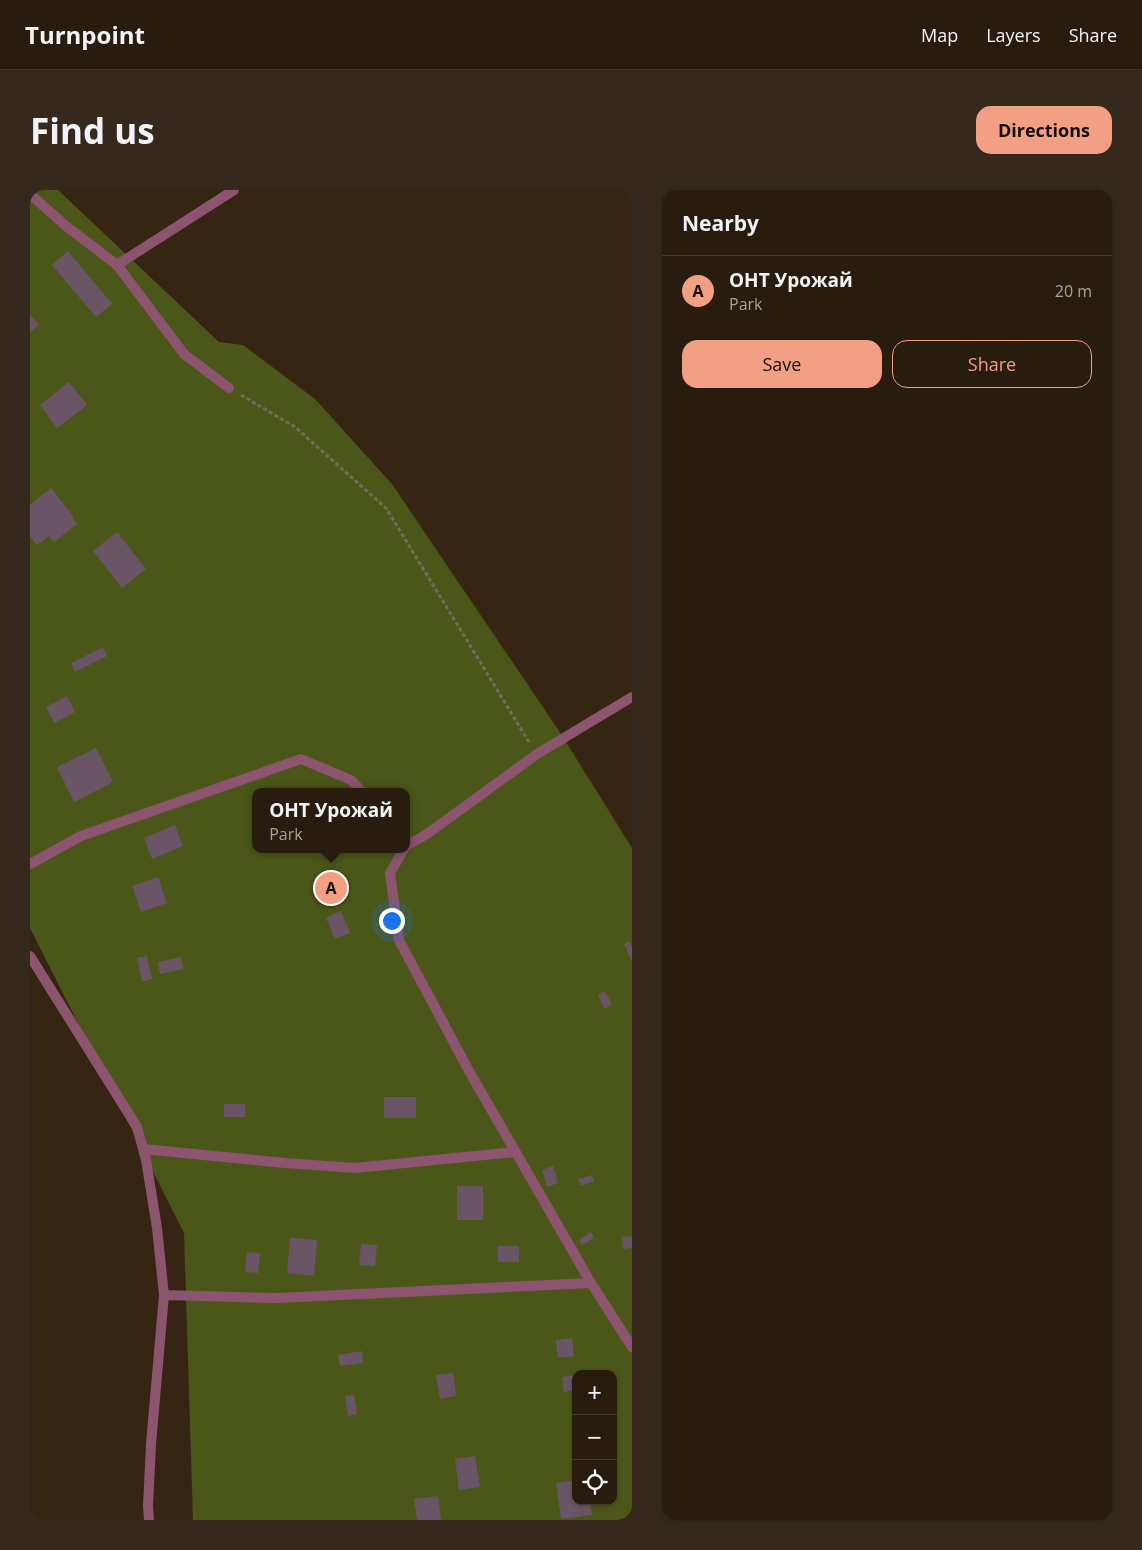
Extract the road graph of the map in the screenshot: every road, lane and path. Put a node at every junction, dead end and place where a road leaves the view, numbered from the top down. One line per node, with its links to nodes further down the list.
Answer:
1 (234, 190): 3 (street)
2 (30, 194): 3 (street)
3 (117, 265): 4 (street)
4 (230, 388): 6 (path)
5 (632, 697): 6 (street)
6 (537, 754): 8 (street)
7 (358, 788): 10 (street)
8 (410, 844)
9 (402, 853): 13 (street)
10 (30, 864)
11 (30, 956): 12 (street)
12 (143, 1149): 13 (street); 15 (street)
13 (516, 1152): 14 (street)
14 (591, 1283): 15 (street); 16 (street)
15 (164, 1295): 17 (street)
16 (632, 1347)
17 (149, 1520)

